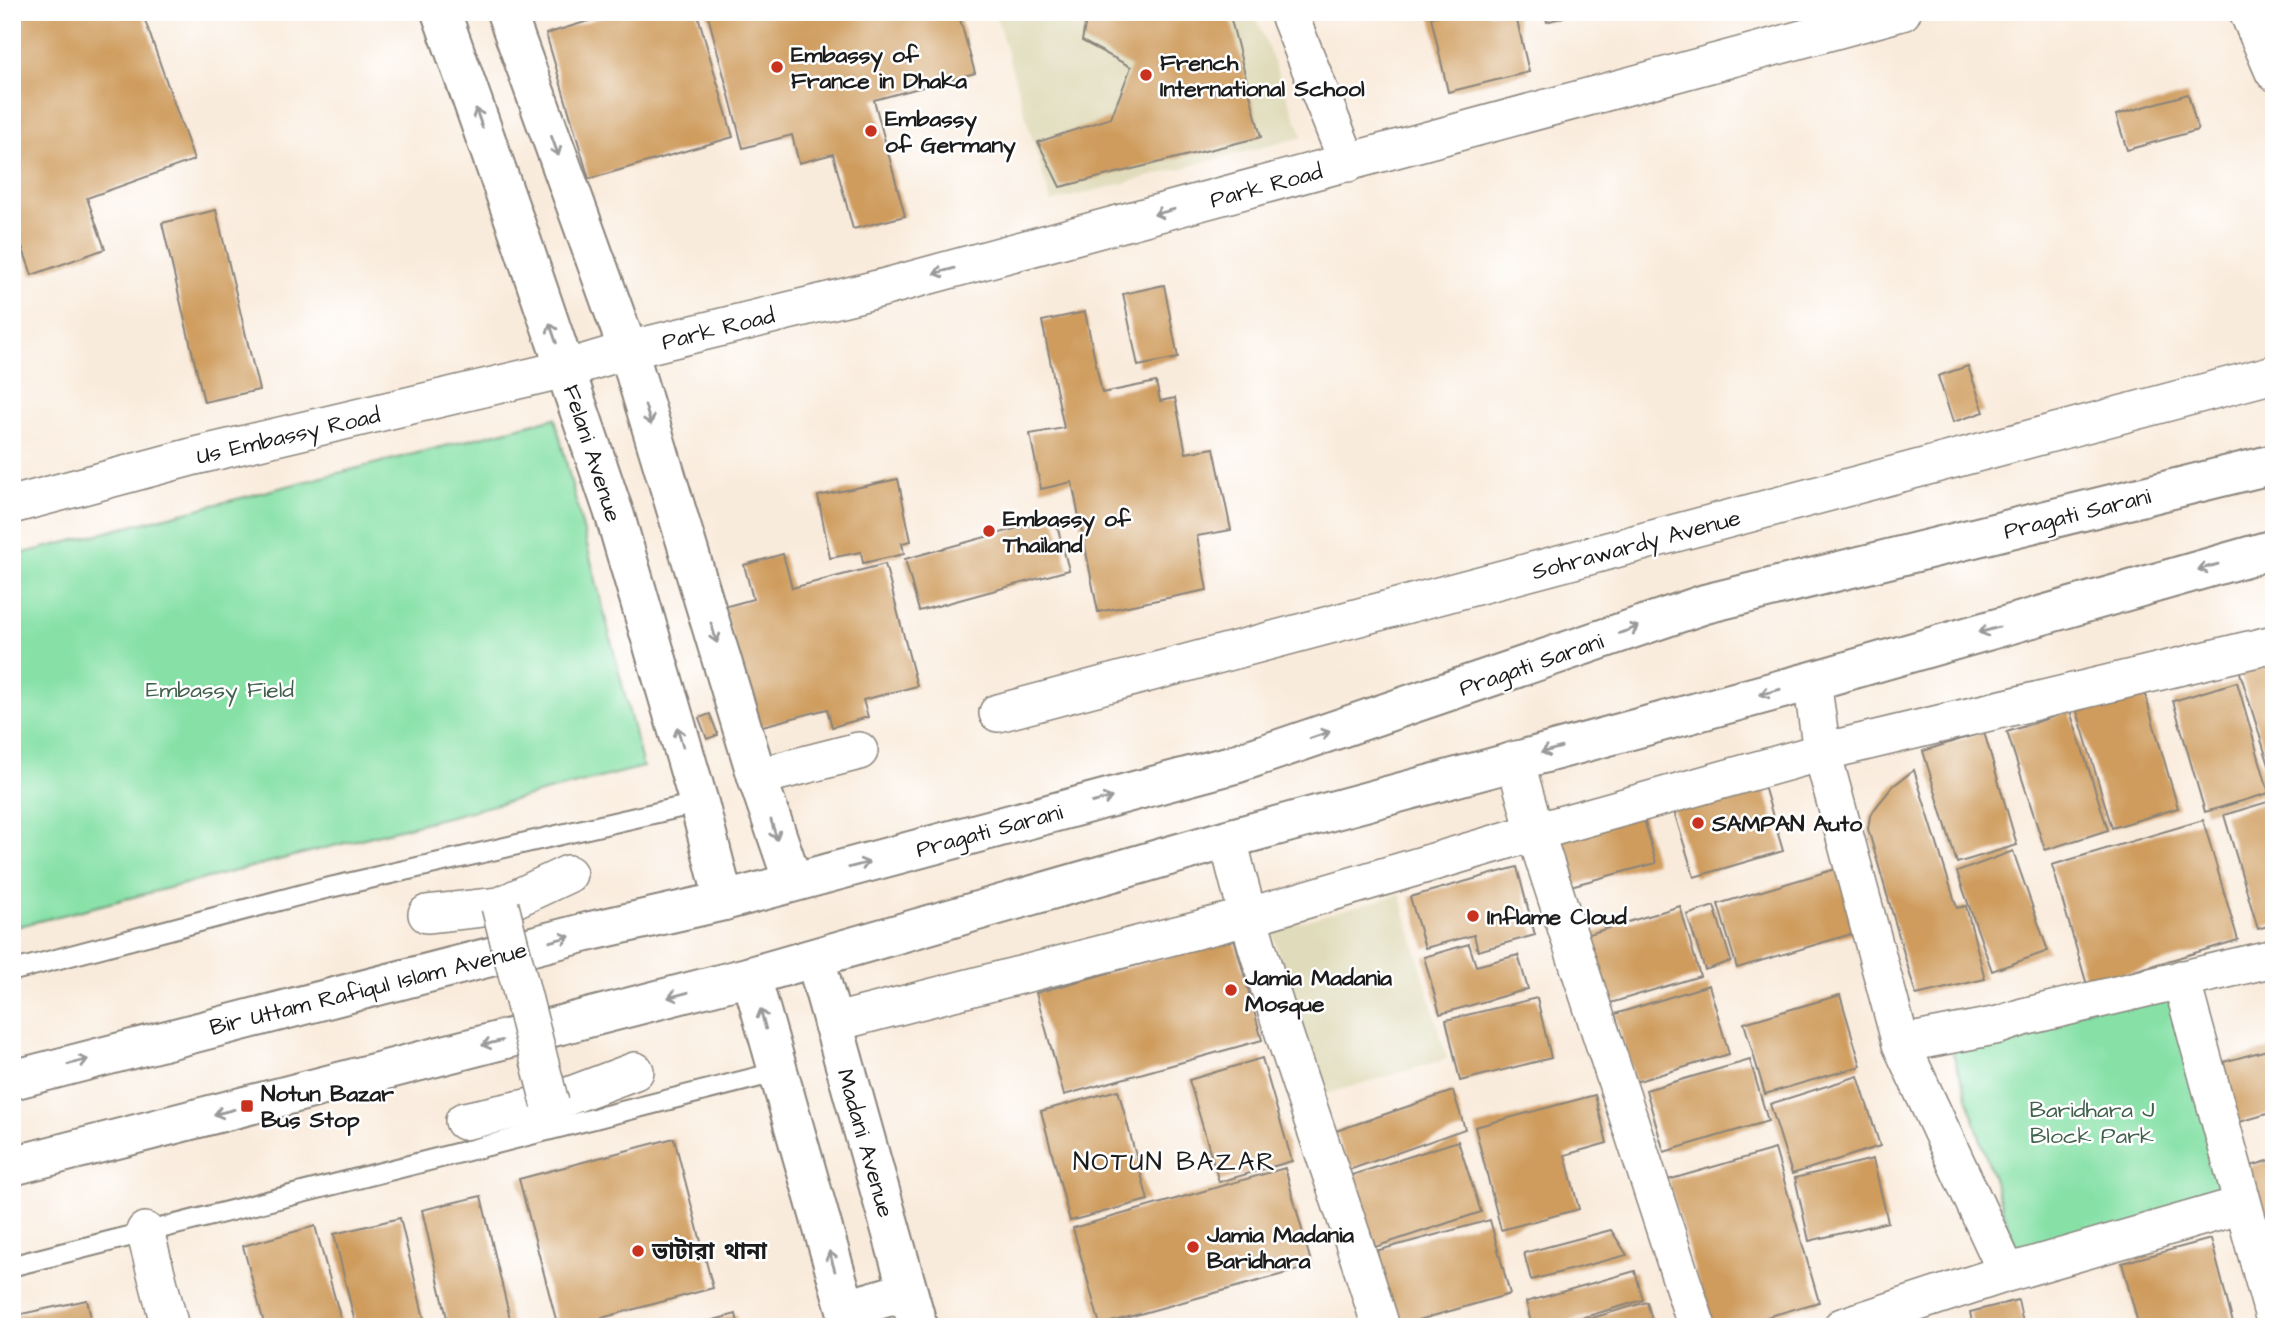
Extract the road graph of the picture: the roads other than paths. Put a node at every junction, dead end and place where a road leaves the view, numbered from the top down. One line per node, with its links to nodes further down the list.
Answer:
1 (441, 12): 9 (main road, Felani Avenue, one-way to 1)
2 (506, 12): 8 (main road, one-way to 8)
3 (1289, 12): 7 (street)
4 (1902, 12): 7 (street, Park Road)
5 (2248, 12): 6 (street)
6 (2274, 72)
7 (1348, 163): 8 (street, Park Road, one-way to 8)
8 (628, 350): 9 (street); 20 (main road, one-way to 20)
9 (565, 369): 12 (street, Us Embassy Road); 21 (main road, Felani Avenue, one-way to 9)
10 (2274, 374): 16 (street, Sohrawardy Avenue)
11 (2274, 464): 25 (main road, Pragati Sarani, one-way to 11)
12 (12, 505)
13 (2274, 549): 15 (main road, one-way to 15)
14 (2274, 644): 18 (street)
15 (1812, 681): 18 (street); 19 (main road, one-way to 19)
16 (998, 713)
17 (859, 751): 20 (street)
18 (1822, 752): 22 (street); 36 (street)
19 (1515, 760): 22 (street); 23 (main road)
20 (757, 777): 25 (main road, one-way to 25)
21 (699, 803): 26 (main road, Felani Avenue); 32 (lane)
22 (1535, 832): 29 (street); 53 (street)
23 (1228, 839): 29 (street); 30 (main road)
24 (568, 874): 27 (street)
25 (793, 882): 26 (main road, Pragati Sarani)
26 (724, 901): 39 (main road, Bir Uttam Rafiqul Islam Avenue, one-way to 26)
27 (500, 906): 28 (street); 40 (street, bridge)
28 (427, 914)
29 (1247, 917): 35 (street); 52 (street)
30 (815, 958): 33 (main road); 35 (main road, Madani Avenue)
31 (2274, 958): 34 (street)
32 (12, 971)
33 (751, 976): 38 (main road, one-way to 33); 42 (main road, one-way to 42)
34 (2181, 979): 36 (street); 43 (street)
35 (832, 1023): 47 (main road, Madani Avenue)
36 (1900, 1044): 46 (street)
37 (635, 1071): 40 (street)
38 (778, 1072): 44 (lane); 49 (main road, one-way to 38)
39 (12, 1080)
40 (550, 1103): 41 (street)
41 (464, 1121)
42 (12, 1166)
43 (2242, 1205): 46 (street); 48 (street)
44 (145, 1231): 45 (lane); 50 (street)
45 (12, 1266)
46 (2007, 1273): 54 (street)
47 (908, 1291): 49 (main road); 51 (main road, Madani Avenue)
48 (2274, 1317)
49 (849, 1318)
50 (170, 1327)
51 (918, 1327)
52 (1381, 1327)
53 (1697, 1327)
54 (1842, 1327)

